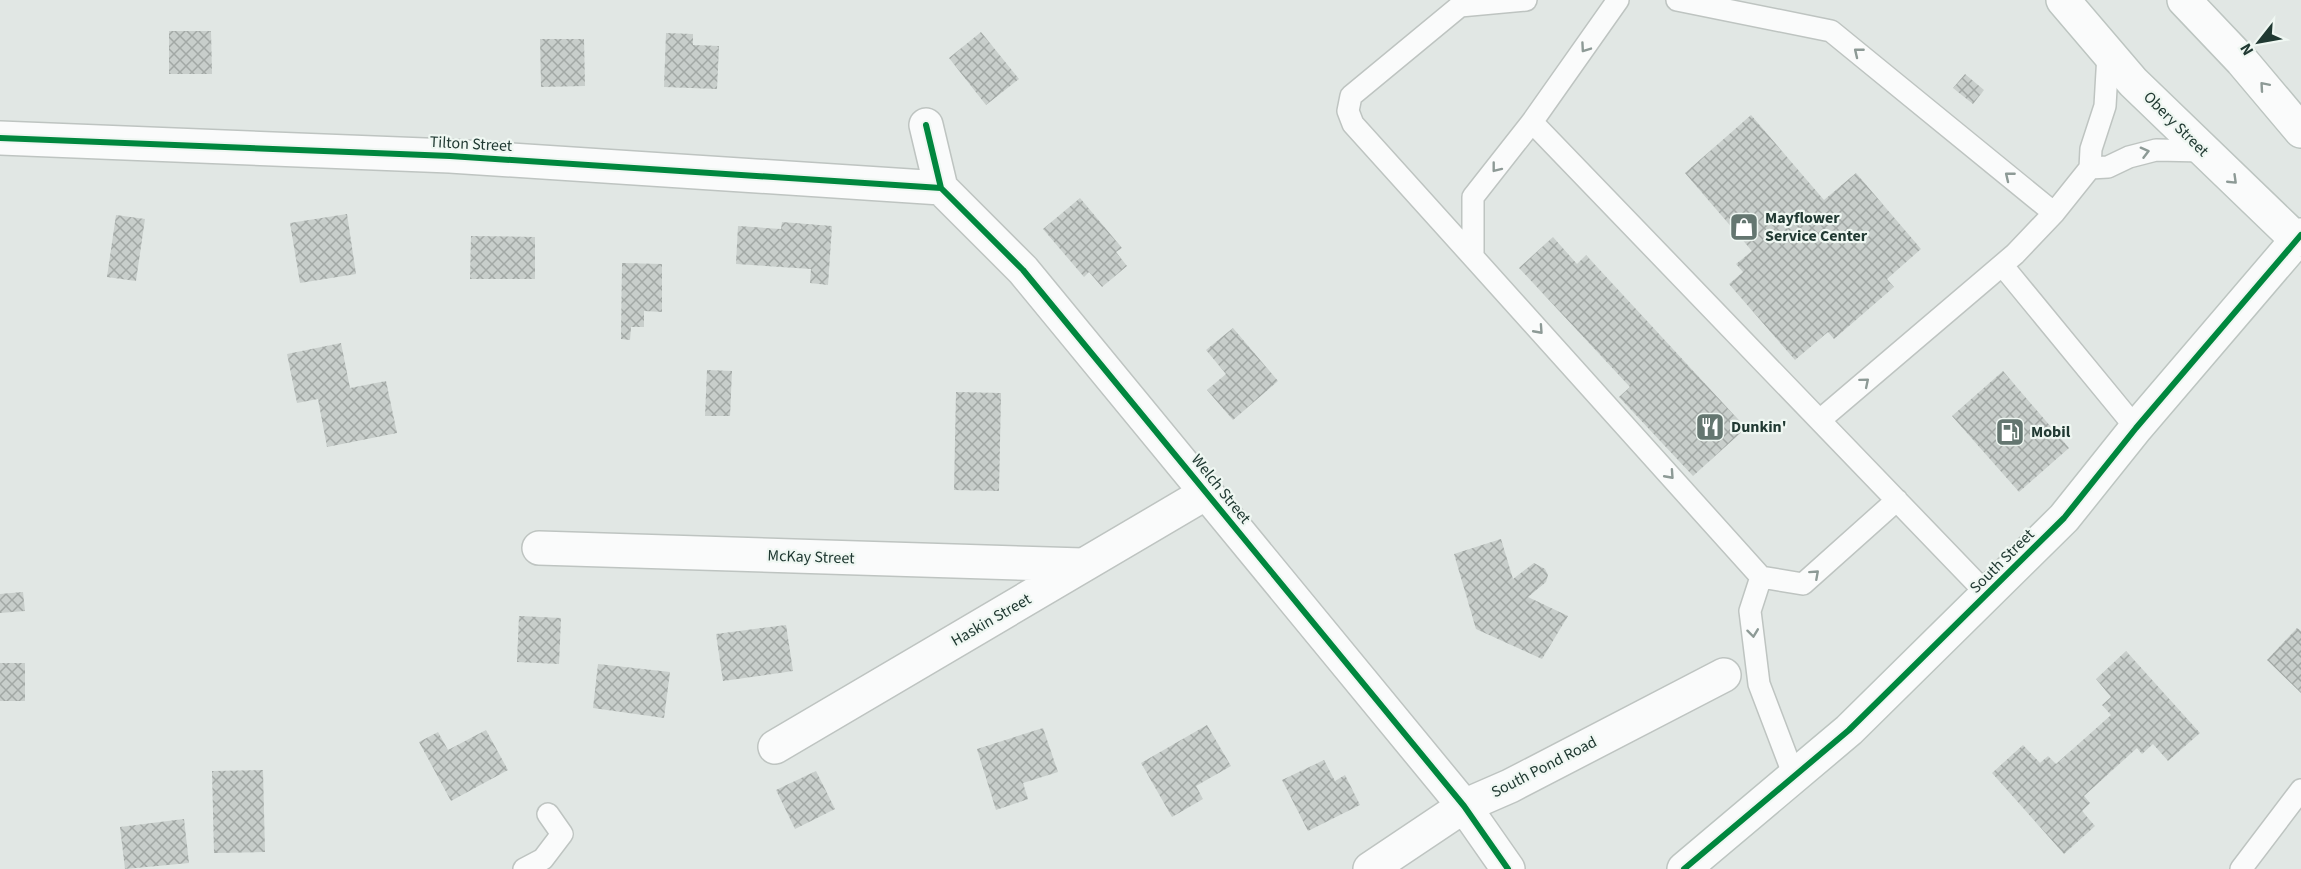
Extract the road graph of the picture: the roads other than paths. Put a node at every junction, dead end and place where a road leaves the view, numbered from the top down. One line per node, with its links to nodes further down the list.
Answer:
1 (1526, 0): 16 (lane)
2 (1618, 0): 7 (lane, one-way to 7)
3 (1677, 0): 14 (lane, one-way to 3)
4 (2063, 0): 6 (street, Obery Street)
5 (2184, 0): 9 (street, one-way to 5)
6 (2108, 54): 11 (street, Obery Street); 12 (lane)
7 (1532, 123): 16 (lane, one-way to 16); 18 (lane)
8 (926, 125): 13 (street)
9 (2301, 131)
10 (0, 138): 13 (street, Tilton Street)
11 (2204, 151): 12 (lane, one-way to 11); 15 (street, Obery Street, one-way to 15)
12 (2090, 168): 14 (lane)
13 (941, 188): 20 (street, Welch Street)
14 (2054, 213): 17 (lane)
15 (2299, 237): 19 (street, South Street)
16 (1473, 257): 24 (lane, one-way to 24)
17 (2009, 260): 18 (lane, one-way to 17); 19 (lane)
18 (1820, 420): 21 (lane)
19 (2136, 428): 25 (street, South Street)
20 (1206, 493): 23 (street, Haskin Street); 30 (street, Welch Street)
21 (1897, 500): 24 (lane, one-way to 21); 25 (lane)
22 (539, 548): 23 (street, McKay Street)
23 (1083, 565): 27 (street, Haskin Street)
24 (1761, 577): 28 (lane, one-way to 28)
25 (1987, 594): 28 (street, South Street)
26 (1724, 675): 30 (street, South Pond Road)
27 (775, 747)
28 (1794, 776): 35 (street, South Street)
29 (2301, 790): 36 (lane)
30 (1464, 807): 33 (street, South Pond Road); 34 (street, Welch Street)
31 (548, 814): 32 (lane)
32 (524, 869)
33 (1370, 869)
34 (1508, 869)
35 (1684, 869)
36 (2241, 869)

